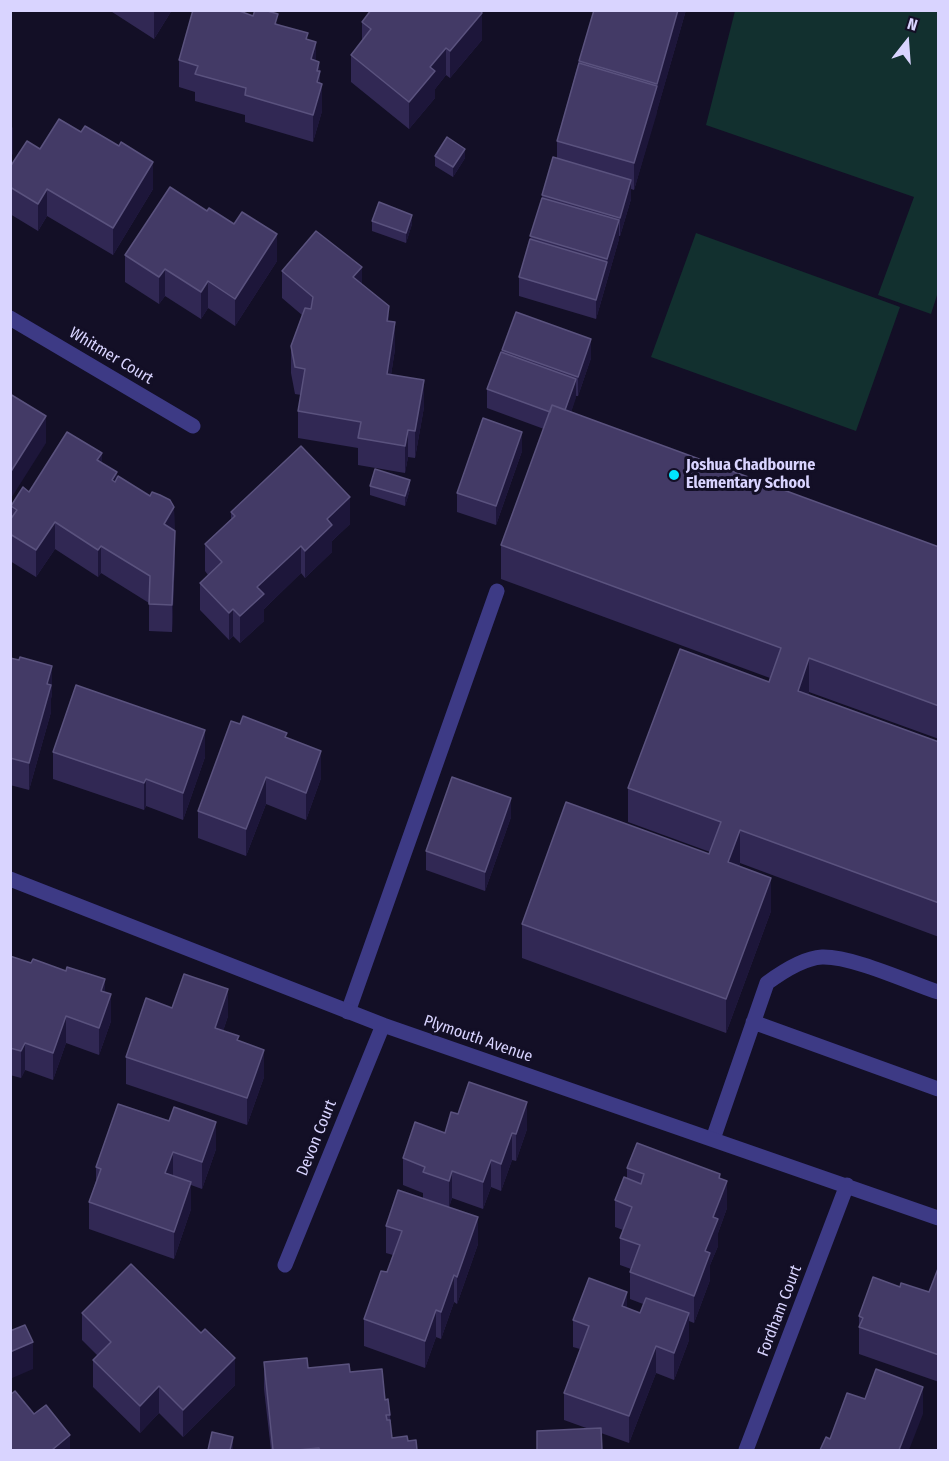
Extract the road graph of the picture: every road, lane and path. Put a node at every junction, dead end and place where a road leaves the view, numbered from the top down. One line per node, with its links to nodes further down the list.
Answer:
1 (10, 318): 2 (street, Whitmer Court)
2 (193, 426)
3 (497, 591): 6 (street)
4 (10, 879): 6 (street, Plymouth Avenue)
5 (939, 992): 7 (street)
6 (348, 1012): 8 (street, Plymouth Avenue)
7 (753, 1022): 9 (street); 10 (street)
8 (383, 1025): 10 (street, Plymouth Avenue); 13 (street, Devon Court)
9 (939, 1089)
10 (713, 1139): 11 (street, Plymouth Avenue)
11 (847, 1185): 12 (street, Plymouth Avenue); 14 (street, Fordham Court)
12 (939, 1218)
13 (285, 1265)
14 (746, 1450)

